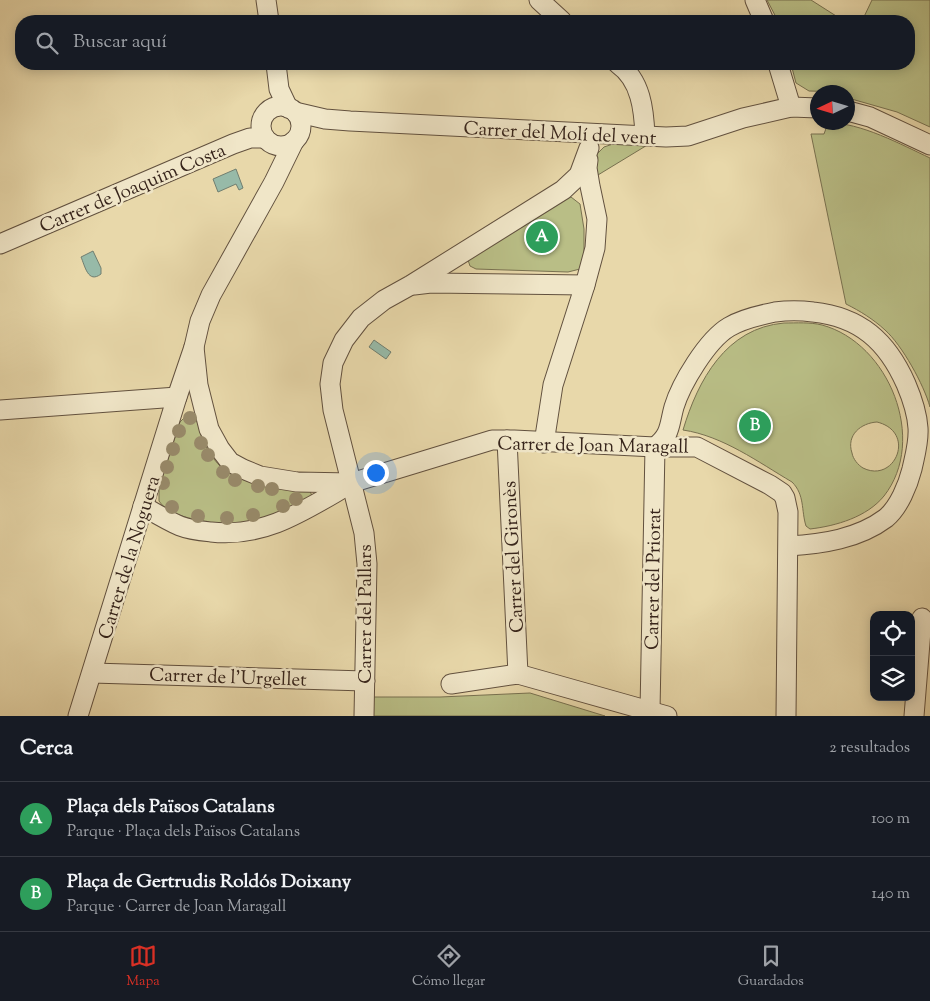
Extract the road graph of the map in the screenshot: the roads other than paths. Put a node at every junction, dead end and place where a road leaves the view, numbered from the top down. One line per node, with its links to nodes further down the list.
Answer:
1 (266, 0): 4 (street)
2 (540, 0): 5 (street)
3 (755, 0): 6 (street)
4 (268, 15)
5 (556, 15)
6 (761, 15)
7 (277, 70): 13 (street)
8 (625, 70): 14 (street)
9 (780, 70): 10 (street)
10 (791, 107): 11 (street, Carrer del Molí del vent); 14 (street, Carrer del Molí del vent)
11 (810, 108)
12 (855, 113): 16 (street)
13 (284, 131): 15 (street, Carrer del Molí del vent); 19 (street, Carrer de Joaquim Costa); 24 (street, Carrer de Joan Maragall)
14 (645, 136): 15 (street, Carrer del Molí del vent)
15 (590, 141): 17 (street, Carrer del Pallars); 18 (street)
16 (930, 145)
17 (563, 190): 18 (street); 20 (street, Carrer del Pallars)
18 (597, 219): 23 (street)
19 (0, 244)
20 (464, 252): 21 (street); 22 (street, Carrer del Pallars)
21 (480, 284): 22 (street); 23 (street)
22 (411, 285): 32 (street, Carrer del Pallars)
23 (585, 286): 30 (street)
24 (194, 347): 25 (street, Carrer de Joan Maragall); 28 (street, Carrer de Joan Maragall)
25 (177, 397): 26 (street); 27 (street, Carrer de la Noguera)
26 (0, 410)
27 (172, 415): 28 (street); 33 (street, Carrer de la Noguera)
28 (206, 418): 32 (street, Carrer de Joan Maragall)
29 (507, 440): 30 (street, Carrer de Joan Maragall); 32 (street, Carrer de Joan Maragall); 37 (street, Carrer del Gironès)
30 (544, 443): 31 (street, Carrer de Joan Maragall)
31 (655, 447): 34 (street, Carrer de Joan Maragall); 34 (street); 40 (street, Carrer del Priorat)
32 (351, 483): 33 (street); 38 (street, Carrer del Pallars)
33 (143, 506): 36 (street, Carrer de la Noguera)
34 (789, 546): 43 (street)
35 (922, 618): 44 (street)
36 (92, 673): 38 (street, Carrer de l'Urgellet); 41 (street, Carrer de la Noguera)
37 (518, 674): 39 (street); 40 (street)
38 (365, 681): 42 (street, Carrer del Pallars)
39 (452, 684)
40 (658, 713)
41 (78, 716)
42 (364, 716)
43 (786, 716)
44 (914, 716)

